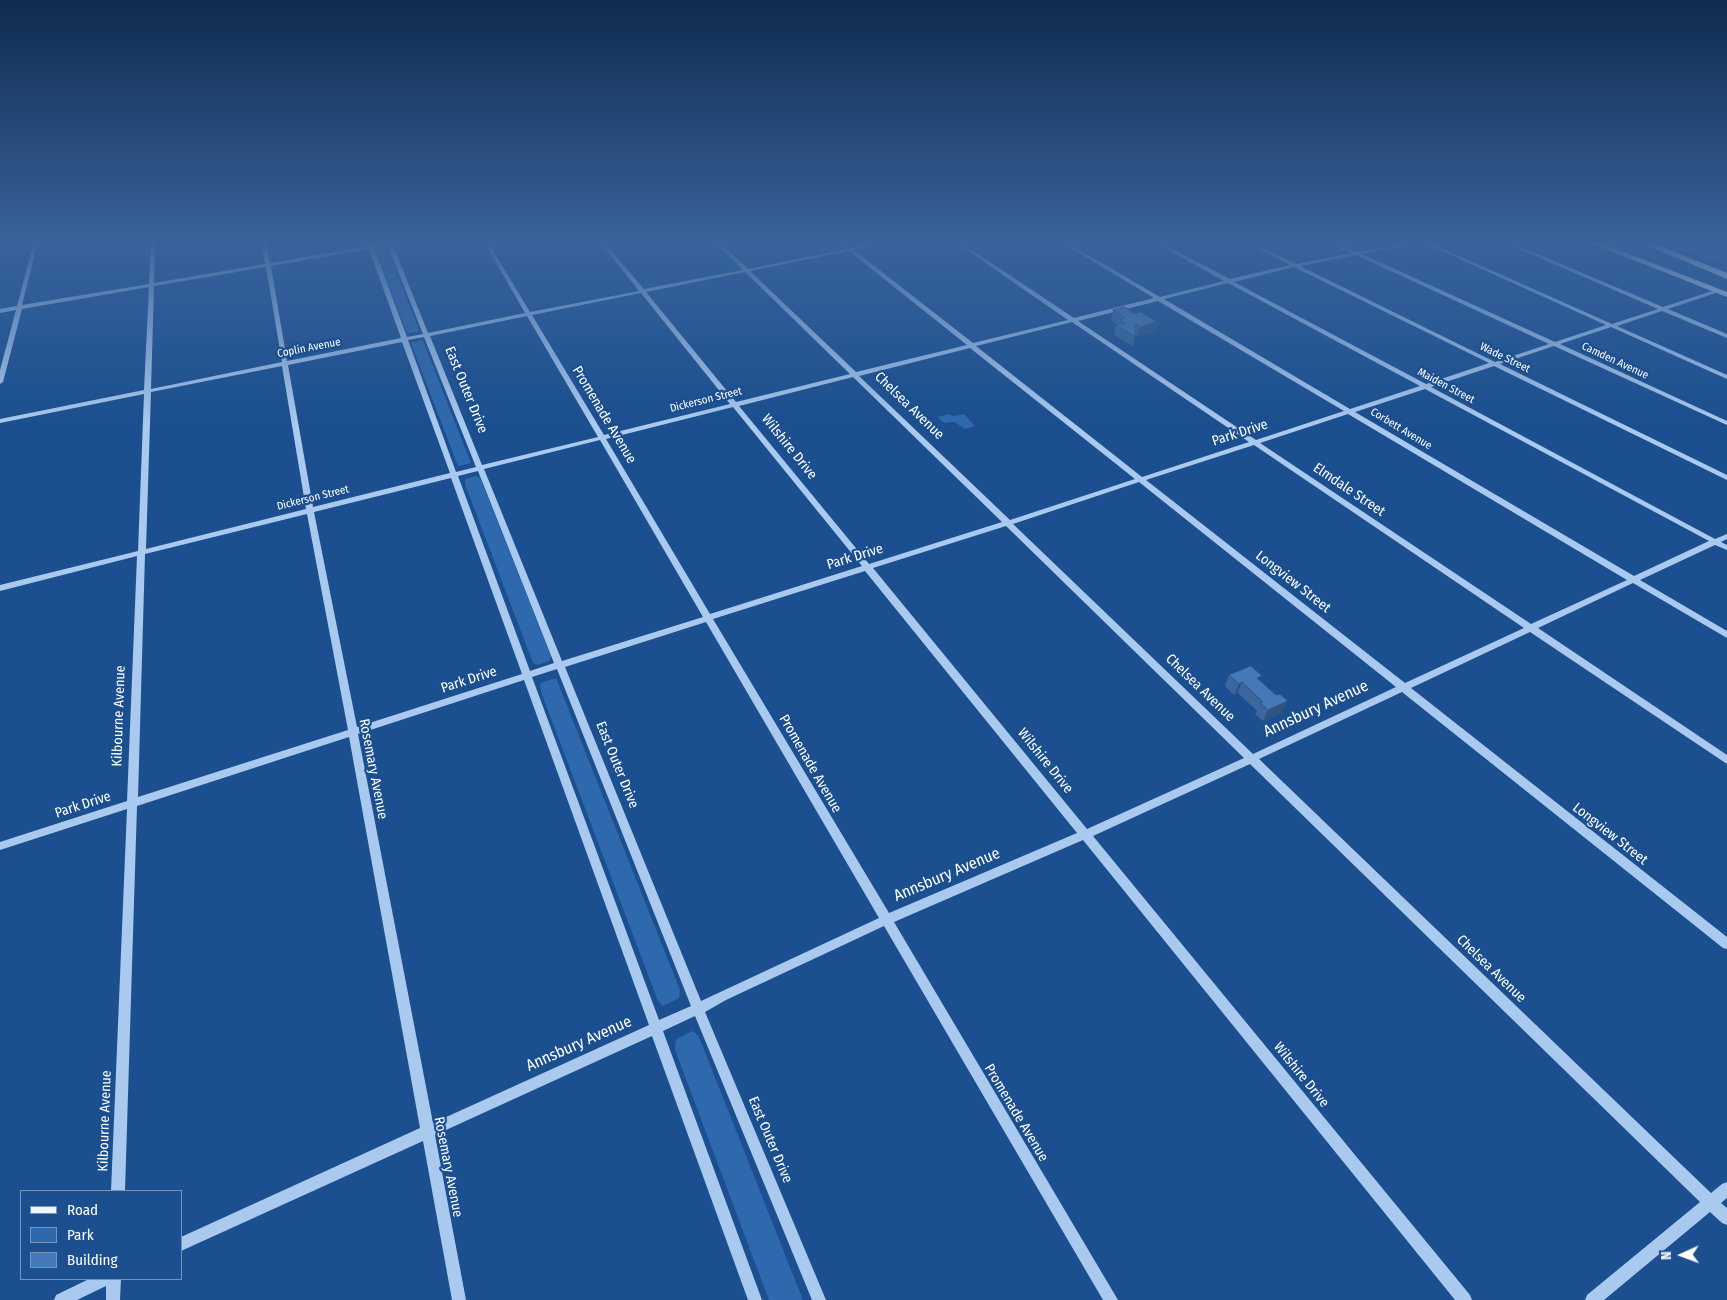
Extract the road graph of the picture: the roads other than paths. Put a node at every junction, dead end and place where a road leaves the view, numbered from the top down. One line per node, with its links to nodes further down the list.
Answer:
1 (20, 303): 21 (street)
2 (50, 303): 21 (street)
3 (150, 303): 38 (street, Kilbourne Avenue)
4 (275, 303): 32 (street, Rosemary Avenue)
5 (392, 303): 29 (street)
6 (413, 303): 27 (street, East Outer Drive)
7 (521, 303): 24 (street, Promenade Avenue)
8 (584, 303): 24 (street, Coplin Avenue)
9 (652, 303): 39 (street, Wilshire Drive)
10 (780, 303): 34 (street, Chelsea Avenue)
11 (917, 303): 31 (street, Longview Street)
12 (1048, 303): 25 (street, Elmdale Street)
13 (1144, 303): 25 (street, Dickerson Street)
14 (1165, 303): 40 (street, Corbett Avenue)
15 (1270, 303): 37 (street, Maiden Street)
16 (1370, 303): 33 (street, Wade Street)
17 (1464, 303): 30 (street, Camden Avenue)
18 (1559, 303): 26 (street)
19 (1649, 303): 22 (street)
20 (1683, 303): 22 (street, Park Drive)
21 (19, 308): 23 (street); 36 (street)
22 (1664, 309): 26 (street, Park Drive); 28 (street)
23 (0, 311)
24 (528, 314): 27 (street, Coplin Avenue); 43 (street, Promenade Avenue)
25 (1074, 320): 31 (street, Dickerson Street); 44 (street, Elmdale Street)
26 (1611, 326): 30 (street, Park Drive); 35 (street)
27 (426, 334): 29 (street, Coplin Avenue); 45 (street, East Outer Drive)
28 (1727, 336)
29 (405, 339): 32 (street, Coplin Avenue); 46 (street)
30 (1555, 344): 33 (street, Park Drive); 42 (street, Camden Avenue)
31 (972, 346): 34 (street, Dickerson Street); 48 (street, Longview Street)
32 (285, 363): 38 (street, Coplin Avenue); 49 (street, Rosemary Avenue)
33 (1495, 364): 37 (street, Park Drive); 47 (street, Wade Street)
34 (855, 375): 39 (street, Dickerson Street); 50 (street, Chelsea Avenue)
35 (1727, 378)
36 (0, 382)
37 (1426, 387): 40 (street, Park Drive); 52 (street, Maiden Street)
38 (147, 391): 41 (street, Coplin Avenue); 54 (street, Kilbourne Avenue)
39 (735, 405): 43 (street, Dickerson Street); 55 (street, Wilshire Drive)
40 (1350, 412): 44 (street, Park Drive); 56 (street, Corbett Avenue)
41 (0, 421)
42 (1727, 423)
43 (602, 438): 45 (street, Dickerson Street); 58 (street, Promenade Avenue)
44 (1255, 442): 48 (street, Park Drive); 59 (street, Elmdale Street)
45 (481, 469): 46 (street, Dickerson Street); 61 (street, East Outer Drive)
46 (453, 476): 49 (street, Dickerson Street); 62 (street)
47 (1727, 478)
48 (1141, 480): 50 (street, Park Drive); 63 (street, Longview Street)
49 (310, 511): 54 (street, Dickerson Street); 64 (street, Rosemary Avenue)
50 (1008, 523): 55 (street, Park Drive); 65 (street, Chelsea Avenue)
51 (1727, 536): 52 (street, Annsbury Avenue)
52 (1715, 542): 53 (street, Maiden Street); 56 (street, Annsbury Avenue)
53 (1727, 548)
54 (142, 553): 57 (street, Dickerson Street); 67 (street, Kilbourne Avenue)
55 (868, 567): 58 (street, Park Drive); 68 (street, Wilshire Drive)
56 (1634, 580): 59 (street, Annsbury Avenue); 60 (street, Corbett Avenue)
57 (0, 588)
58 (708, 618): 61 (street, Park Drive); 70 (street, Promenade Avenue)
59 (1532, 628): 63 (street, Annsbury Avenue); 66 (street, Elmdale Street)
60 (1727, 635)
61 (559, 665): 62 (street, Park Drive); 72 (street, East Outer Drive)
62 (528, 675): 64 (street, Park Drive); 73 (street)
63 (1403, 687): 65 (street, Annsbury Avenue); 71 (street, Longview Street)
64 (353, 732): 67 (street, Park Drive); 74 (street, Rosemary Avenue)
65 (1252, 759): 68 (street, Annsbury Avenue); 77 (street, Chelsea Avenue)
66 (1727, 760)
67 (133, 803): 69 (street, Park Drive); 76 (street, Kilbourne Avenue)
68 (1085, 834): 70 (street, Annsbury Avenue); 88 (street, Wilshire Drive)
69 (0, 846)
70 (886, 920): 72 (street, Annsbury Avenue); 87 (street, Promenade Avenue)
71 (1727, 944)
72 (698, 1010): 73 (street, Annsbury Avenue); 86 (street, East Outer Drive)
73 (656, 1028): 74 (street, Annsbury Avenue); 85 (street)
74 (427, 1132): 79 (street, Annsbury Avenue); 84 (street, Rosemary Avenue)
75 (1727, 1189): 77 (street)
76 (118, 1190)
77 (1711, 1202): 78 (street, Chelsea Avenue); 89 (street)
78 (1727, 1218)
79 (182, 1244)
80 (103, 1280): 82 (street)
81 (114, 1280): 83 (street)
82 (61, 1300)
83 (114, 1300)
84 (459, 1300)
85 (755, 1300)
86 (819, 1300)
87 (1111, 1300)
88 (1465, 1300)
89 (1592, 1300)

